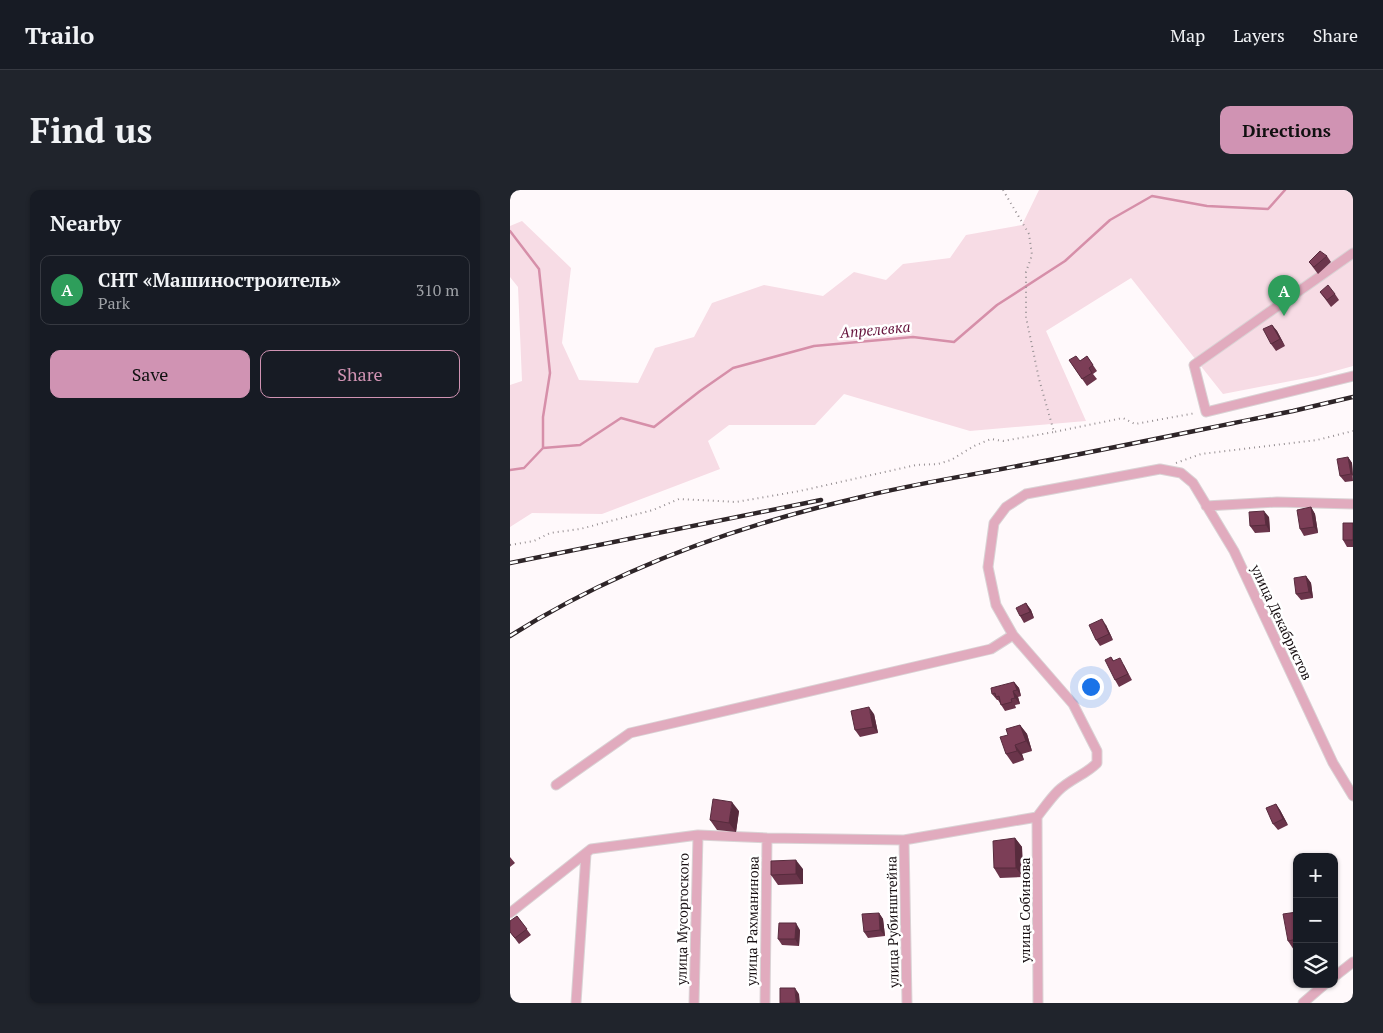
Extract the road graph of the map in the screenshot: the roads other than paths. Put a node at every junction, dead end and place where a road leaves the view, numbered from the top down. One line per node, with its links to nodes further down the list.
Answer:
1 (1353, 253): 2 (street)
2 (1353, 376)
3 (1353, 504): 4 (street)
4 (1206, 506): 5 (street, улица Декабристов); 7 (street, улица Декабристов)
5 (1014, 635): 6 (street); 8 (street)
6 (556, 785)
7 (1353, 796)
8 (1037, 817): 11 (street); 21 (street, улица Собинова)
9 (698, 835): 10 (street); 12 (street); 18 (street, улица Мусоргоского)
10 (767, 838): 11 (street); 19 (street, улица Рахманинова)
11 (904, 840): 20 (street, улица Рубинштейна)
12 (586, 854): 13 (street); 17 (street)
13 (510, 913)
14 (1353, 962): 15 (street)
15 (1338, 974)
16 (1320, 988): 22 (street)
17 (576, 1003)
18 (694, 1003)
19 (765, 1003)
20 (908, 1003)
21 (1038, 1003)
22 (1302, 1003)

